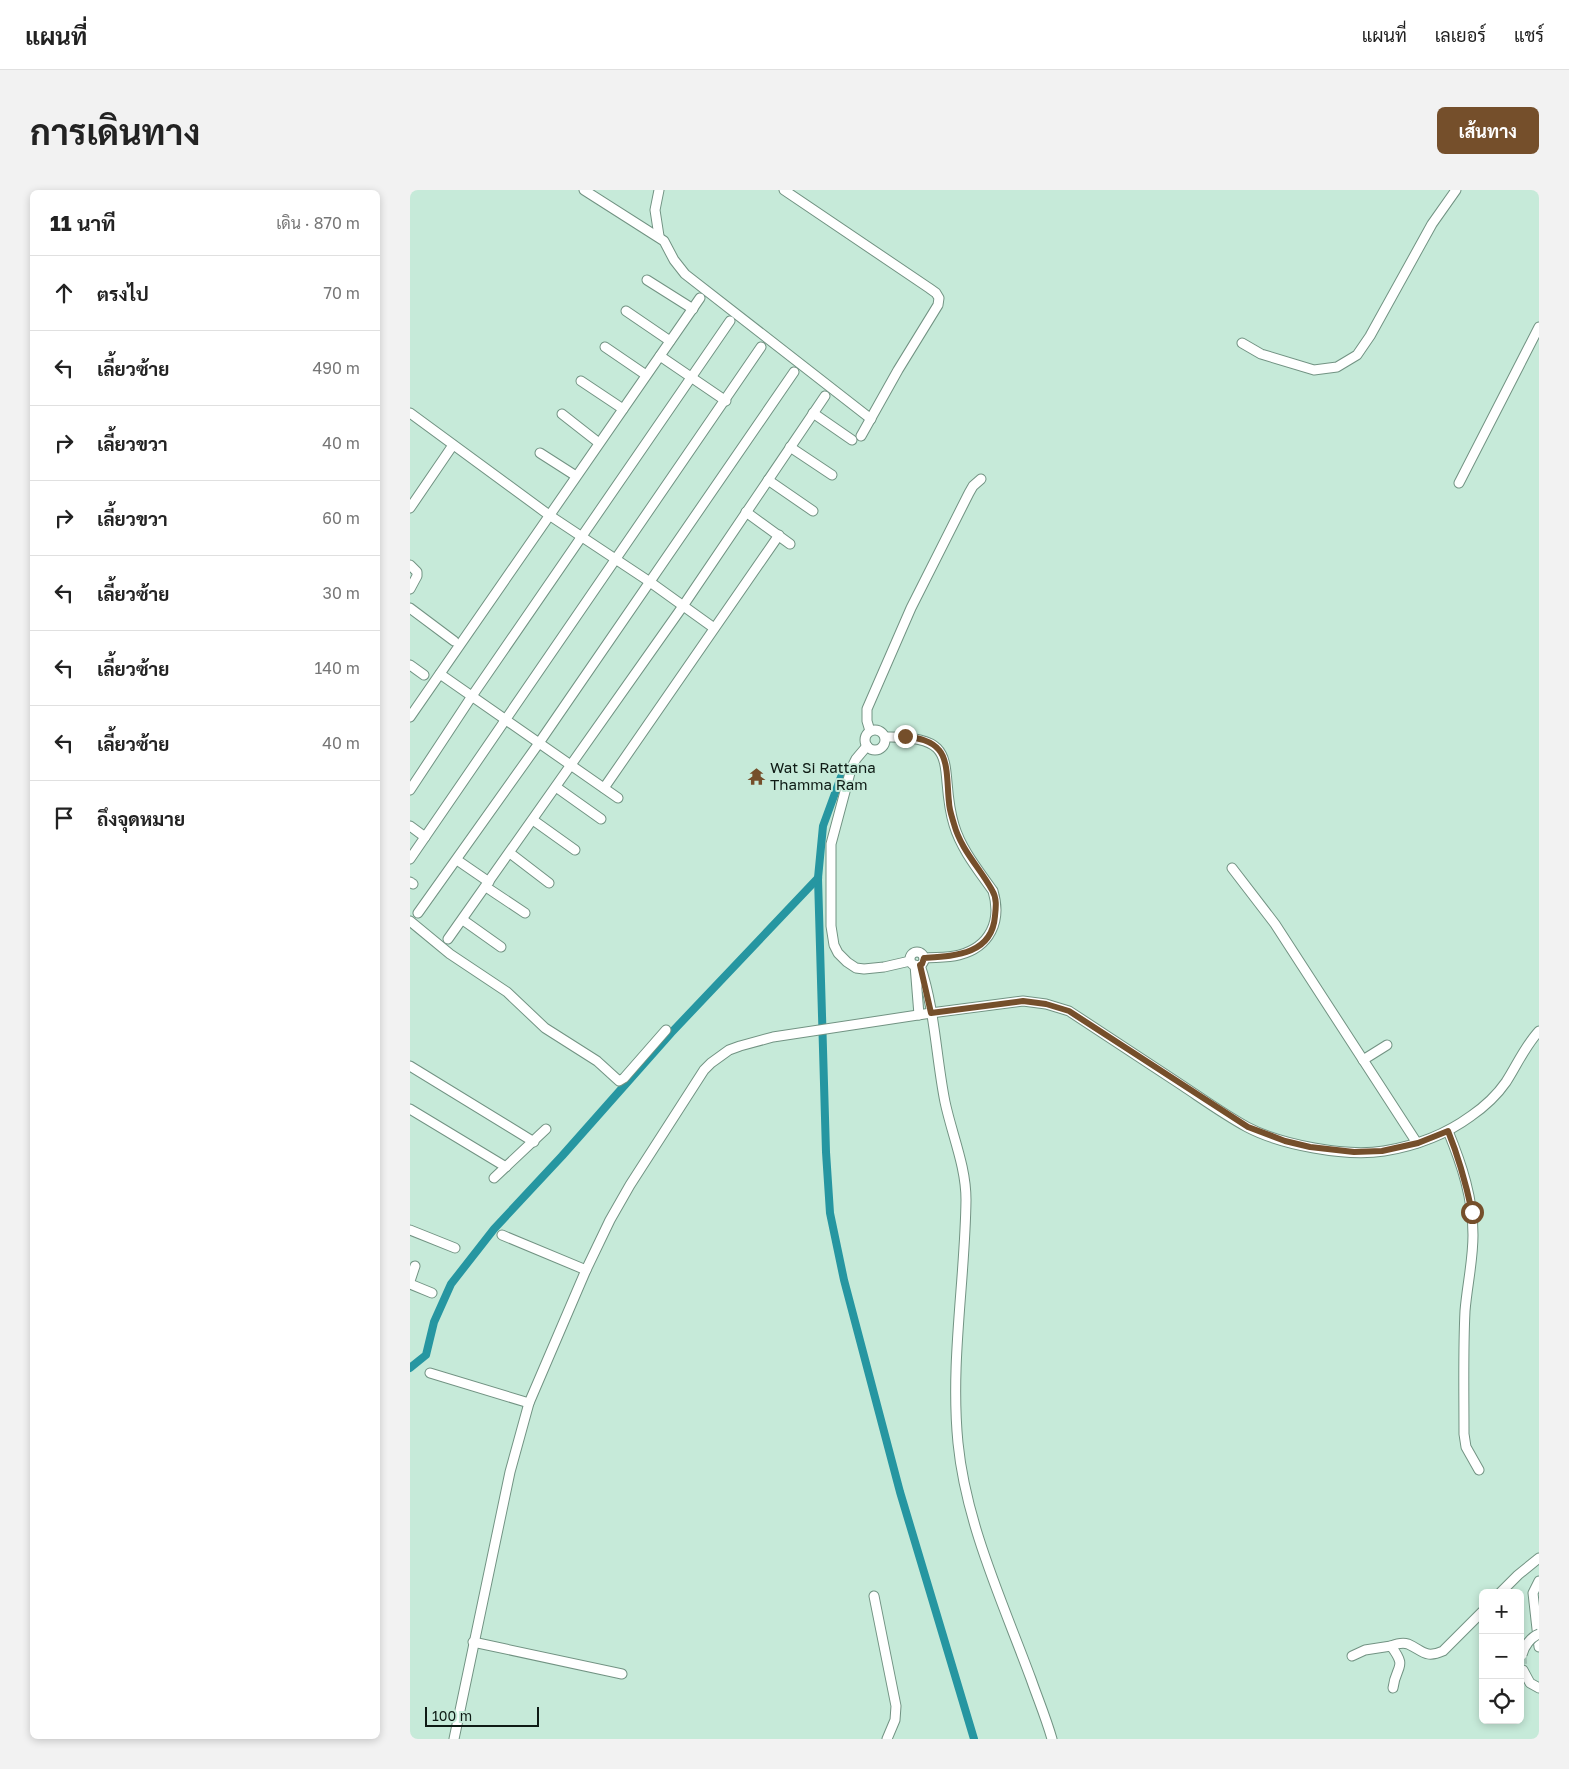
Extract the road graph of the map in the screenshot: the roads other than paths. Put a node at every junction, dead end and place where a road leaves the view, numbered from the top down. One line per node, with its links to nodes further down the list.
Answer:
1 (584, 190): 5 (street)
2 (659, 190): 5 (street)
3 (784, 190): 27 (street)
4 (1456, 190): 13 (street)
5 (659, 236): 27 (street)
6 (646, 280): 8 (street)
7 (700, 298): 8 (street)
8 (693, 309): 12 (street)
9 (626, 311): 12 (street)
10 (730, 321): 19 (street)
11 (1539, 327): 36 (street)
12 (670, 342): 16 (street)
13 (1242, 343)
14 (606, 347): 18 (street)
15 (761, 347): 22 (street)
16 (660, 356): 18 (street); 19 (street)
17 (794, 372): 46 (street)
18 (646, 375): 23 (street)
19 (692, 378): 22 (street); 42 (street)
20 (581, 381): 23 (street)
21 (825, 396): 25 (street)
22 (726, 401): 44 (street)
23 (623, 409): 28 (street)
24 (410, 413): 29 (street)
25 (813, 413): 27 (street); 30 (street)
26 (562, 414): 28 (street)
27 (871, 419)
28 (599, 442): 33 (street)
29 (453, 445): 37 (street); 40 (street)
30 (790, 447): 32 (street); 35 (street)
31 (540, 453): 33 (street)
32 (832, 475)
33 (576, 476): 40 (street)
34 (981, 479): 58 (street)
35 (768, 480): 38 (street); 39 (street)
36 (1459, 483)
37 (410, 508)
38 (813, 511)
39 (746, 512): 41 (street); 48 (street)
40 (549, 515): 42 (street); 53 (street)
41 (778, 535): 43 (street); 50 (street)
42 (582, 537): 44 (street); 55 (street)
43 (790, 544)
44 (616, 560): 46 (street); 57 (street)
45 (410, 565): 47 (street)
46 (650, 582): 48 (street); 60 (street)
47 (410, 589)
48 (683, 606): 50 (street); 62 (street)
49 (410, 608): 51 (street)
50 (714, 628): 64 (street)
51 (454, 641)
52 (410, 665): 54 (street)
53 (440, 674): 55 (street); 56 (street)
54 (424, 675)
55 (472, 696): 57 (street); 65 (street)
56 (410, 717)
57 (505, 719): 60 (street); 70 (street)
58 (870, 731): 59 (street); 61 (street)
59 (885, 737): 61 (street); 84 (street)
60 (539, 743): 62 (street); 74 (street)
61 (867, 746): 84 (street)
62 (571, 765): 63 (street); 64 (street)
63 (556, 787): 67 (street); 68 (street)
64 (604, 788): 66 (street)
65 (410, 790)
66 (618, 798)
67 (601, 819)
68 (533, 820): 71 (street); 72 (street)
69 (410, 826): 70 (street)
70 (425, 837): 73 (street)
71 (575, 850)
72 (510, 852): 76 (street); 77 (street)
73 (410, 859)
74 (457, 860): 77 (street); 79 (street)
75 (1232, 868): 91 (street)
76 (549, 883)
77 (487, 885): 78 (street); 80 (street)
78 (525, 913)
79 (418, 914)
80 (463, 920): 82 (street); 83 (street)
81 (410, 921): 88 (street)
82 (448, 939)
83 (501, 947)
84 (917, 962): 85 (street)
85 (921, 987): 86 (street); 87 (street)
86 (931, 1013): 87 (street); 97 (street); 127 (street)
87 (918, 1015): 104 (street)
88 (666, 1030)
89 (1539, 1031): 95 (street)
90 (1386, 1045): 91 (street)
91 (1364, 1060): 97 (street)
92 (410, 1066): 96 (street)
93 (410, 1109): 98 (street)
94 (546, 1130): 96 (street)
95 (1448, 1131): 97 (street); 109 (street)
96 (534, 1142): 98 (street)
97 (1418, 1143)
98 (506, 1167): 99 (street)
99 (494, 1178)
100 (410, 1230): 102 (street)
101 (502, 1235): 104 (street)
102 (455, 1248)
103 (415, 1266): 105 (street)
104 (586, 1270): 108 (street)
105 (410, 1283): 106 (street)
106 (432, 1293)
107 (430, 1374): 108 (street)
108 (529, 1403): 116 (street)
109 (1479, 1470)
110 (1539, 1558): 112 (street)
111 (1539, 1580): 118 (street)
112 (1504, 1589)
113 (874, 1596): 126 (street)
114 (1479, 1615): 117 (street)
115 (1539, 1634): 119 (street, bridge)
116 (474, 1642): 122 (street); 125 (street)
117 (1391, 1646): 120 (street); 123 (street)
118 (1539, 1647)
119 (1524, 1651)
120 (1352, 1656)
121 (1524, 1672): 124 (street)
122 (622, 1674)
123 (1393, 1688)
124 (1539, 1688)
125 (454, 1739)
126 (887, 1739)
127 (1052, 1739)

